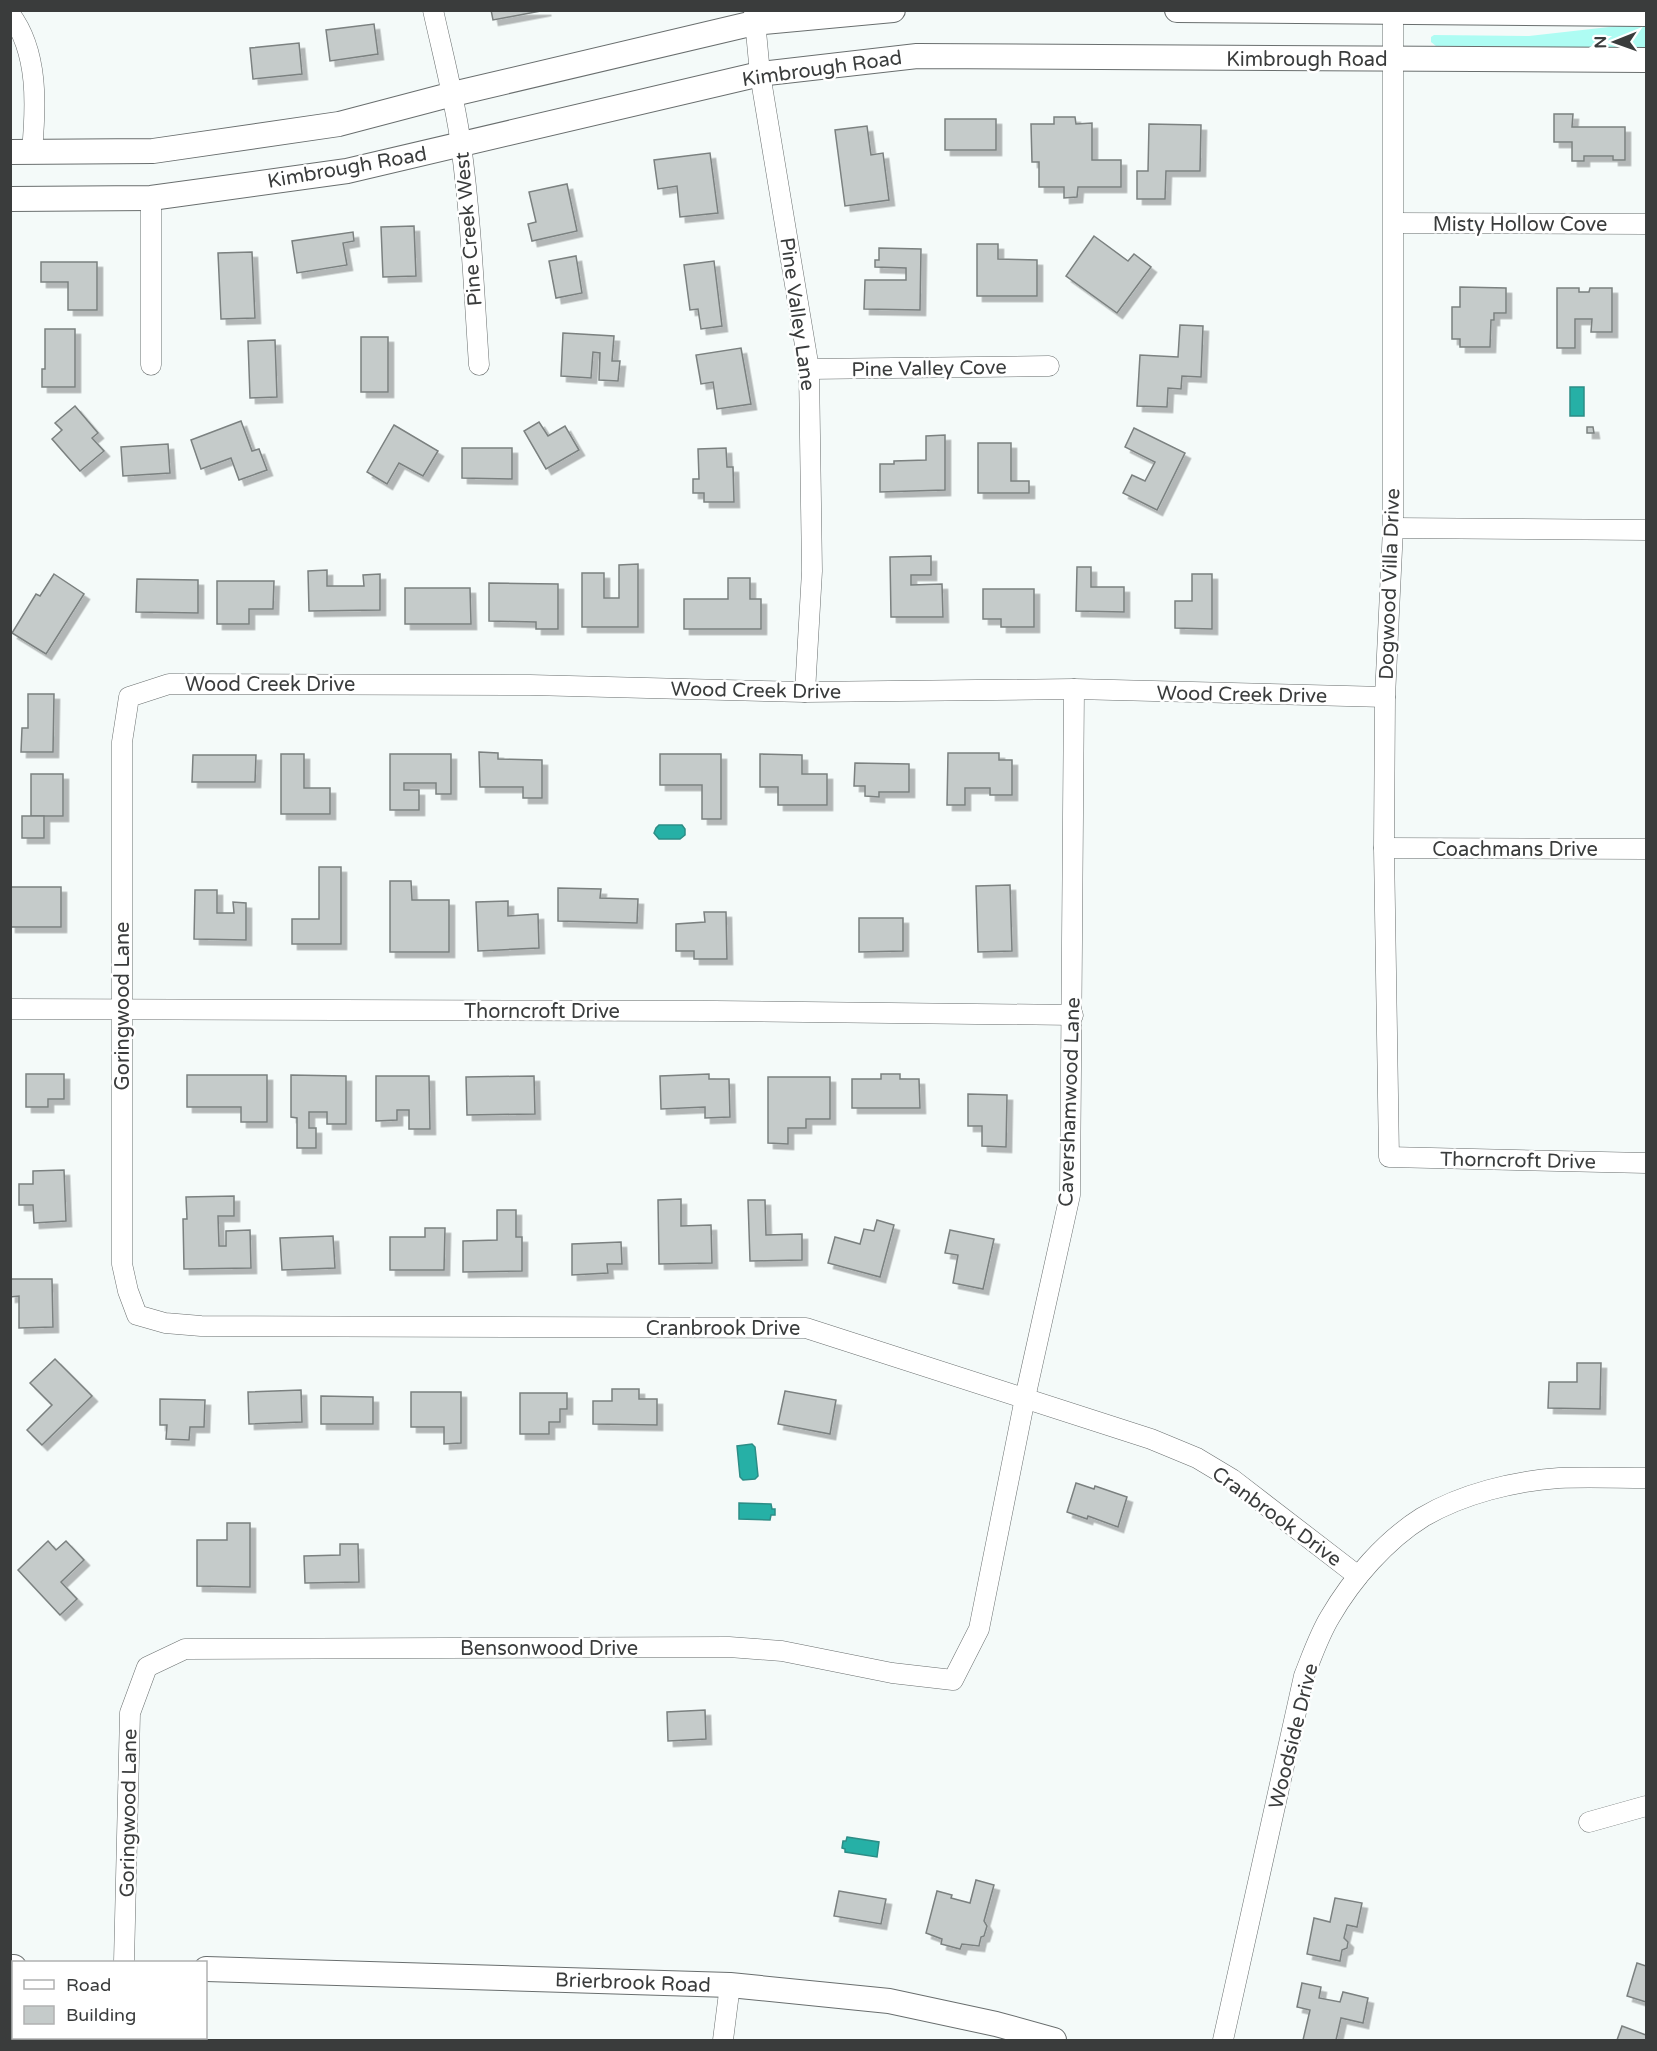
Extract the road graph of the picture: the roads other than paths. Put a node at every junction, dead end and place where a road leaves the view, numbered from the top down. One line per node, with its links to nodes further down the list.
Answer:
1 (16, 10): 6 (street)
2 (433, 10): 12 (street, Pine Creek West)
3 (893, 10): 8 (street)
4 (1177, 10): 5 (street)
5 (1393, 12): 7 (street); 9 (street, Dogwood Villa Drive)
6 (10, 14): 14 (street)
7 (1647, 14)
8 (754, 17): 11 (street, Pine Valley Lane); 12 (street)
9 (1392, 59): 10 (street, Kimbrough Road); 11 (street, Kimbrough Road); 17 (street, Dogwood Villa Drive)
10 (1647, 60)
11 (760, 74): 13 (street, Kimbrough Road); 22 (street, Pine Valley Lane)
12 (453, 94): 13 (street, Pine Creek West); 14 (street)
13 (461, 145): 15 (street, Kimbrough Road); 20 (street, Pine Creek West)
14 (21, 151)
15 (151, 198): 16 (street, Kimbrough Road); 19 (street)
16 (10, 199)
17 (1394, 223): 18 (street, Misty Hollow Cove); 23 (street, Dogwood Villa Drive)
18 (1647, 224)
19 (151, 365)
20 (478, 365)
21 (1049, 366): 22 (street, Pine Valley Cove)
22 (809, 369): 26 (street, Pine Valley Lane)
23 (1393, 528): 24 (street); 28 (street, Dogwood Villa Drive)
24 (1647, 530)
25 (1074, 689): 26 (street, Wood Creek Drive); 28 (street, Wood Creek Drive); 33 (street, Cavershamwood Lane)
26 (805, 692): 27 (street, Wood Creek Drive)
27 (129, 697): 32 (street, Goringwood Lane)
28 (1385, 697): 29 (street, Dogwood Villa Drive)
29 (1384, 848): 30 (street, Coachmans Drive); 34 (street, Dogwood Villa Drive)
30 (1647, 849)
31 (10, 1009): 32 (street, Thorncroft Drive)
32 (123, 1010): 33 (street, Thorncroft Drive); 36 (street, Goringwood Lane)
33 (1073, 1015): 37 (street, Cavershamwood Lane)
34 (1389, 1157): 35 (street, Thorncroft Drive)
35 (1647, 1163)
36 (137, 1315): 37 (street, Cranbrook Drive)
37 (1025, 1398): 39 (street, Cranbrook Drive); 41 (street, Cavershamwood Lane)
38 (1647, 1478): 39 (street, Woodside Drive)
39 (1358, 1576): 49 (street, Woodside Drive)
40 (147, 1667): 41 (street, Bensonwood Drive); 44 (street, Goringwood Lane)
41 (953, 1680)
42 (1647, 1806): 43 (street)
43 (1589, 1822)
44 (124, 1961)
45 (207, 1970): 46 (street, Brierbrook Road)
46 (730, 1985): 47 (street); 48 (street, Brierbrook Road)
47 (723, 2040)
48 (1054, 2040)
49 (1223, 2040)

